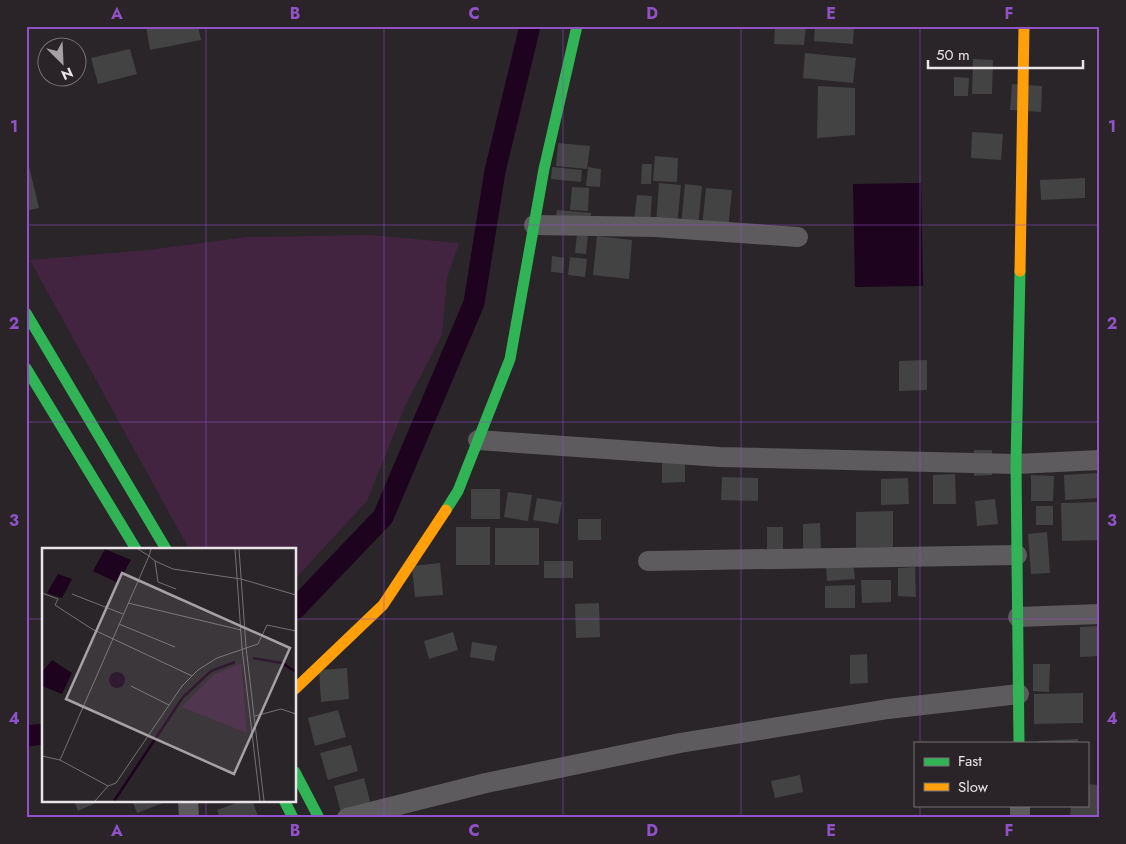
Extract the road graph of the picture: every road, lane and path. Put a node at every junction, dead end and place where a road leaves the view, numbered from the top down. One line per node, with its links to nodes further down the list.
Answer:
1 (577, 26): 3 (street)
2 (1024, 26): 9 (street)
3 (534, 225): 4 (street); 7 (street)
4 (798, 237)
5 (26, 313): 11 (street)
6 (28, 376): 10 (street)
7 (478, 440): 9 (street); 16 (street)
8 (1100, 460): 9 (street)
9 (1016, 464): 12 (street)
10 (135, 548)
11 (165, 548)
12 (1017, 555): 13 (street); 15 (street)
13 (648, 561)
14 (1100, 614): 15 (street)
15 (1018, 617): 17 (street)
16 (296, 688)
17 (1019, 694): 18 (street); 25 (street)
18 (1019, 742)
19 (296, 774): 24 (street)
20 (188, 802): 22 (street)
21 (285, 802): 23 (street)
22 (189, 818)
23 (293, 818)
24 (320, 818)
25 (347, 818)

